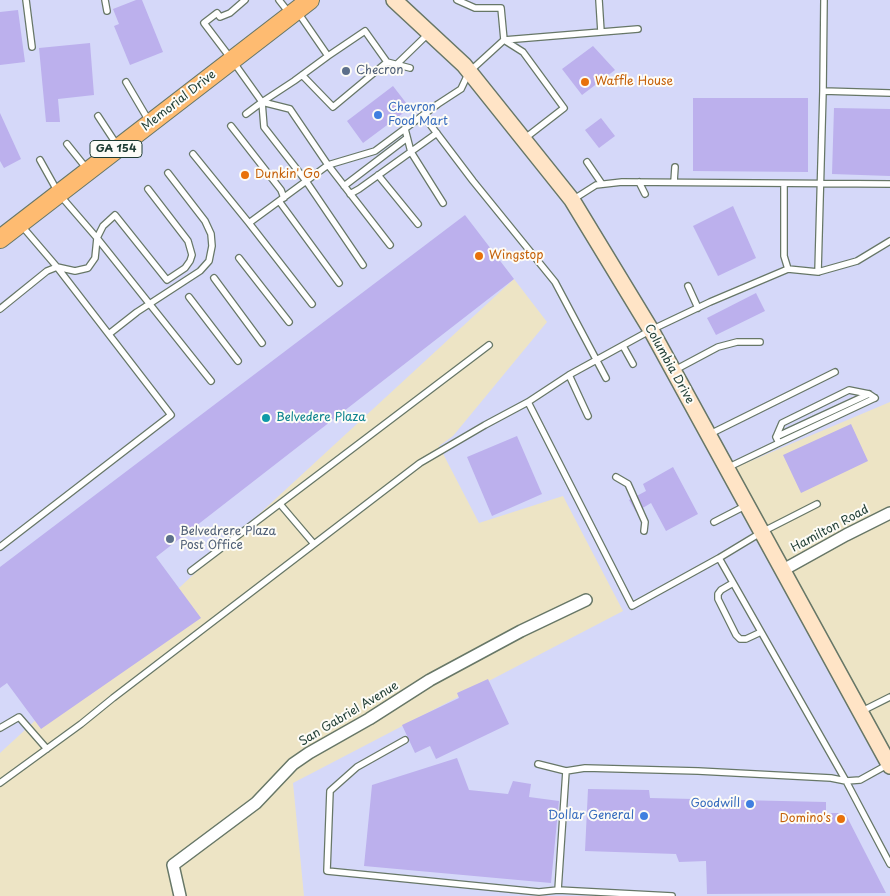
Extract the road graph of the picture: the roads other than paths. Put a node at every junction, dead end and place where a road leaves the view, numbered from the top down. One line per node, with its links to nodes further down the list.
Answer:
1 (26, 0): 17 (lane)
2 (106, 0): 12 (lane)
3 (245, 0): 19 (lane)
4 (279, 0): 10 (lane)
5 (394, 0): 15 (main road, Columbia Drive)
6 (457, 0): 11 (lane)
7 (481, 0): 11 (lane)
8 (599, 0): 14 (lane)
9 (824, 0): 26 (lane)
10 (299, 8): 18 (lane); 19 (main road, Memorial Drive / GA 154)
11 (481, 8): 16 (lane)
12 (107, 11)
13 (638, 29): 14 (lane)
14 (601, 32): 16 (lane)
15 (429, 33): 21 (lane); 23 (main road, Columbia Drive)
16 (504, 40): 23 (lane); 37 (lane)
17 (32, 47)
18 (328, 56): 20 (lane); 24 (lane)
19 (232, 60): 28 (lane); 32 (main road, Memorial Drive / GA 154)
20 (387, 62): 21 (lane); 24 (lane)
21 (396, 64): 22 (lane)
22 (410, 68)
23 (469, 72): 30 (lane); 37 (main road, Columbia Drive)
24 (302, 76): 28 (lane)
25 (126, 82): 32 (lane)
26 (823, 91): 27 (lane); 52 (lane)
27 (890, 93)
28 (262, 102): 29 (lane); 44 (lane); 49 (lane)
29 (246, 114)
30 (423, 115): 34 (lane); 35 (lane)
31 (98, 116): 39 (lane)
32 (150, 123): 39 (main road, Memorial Drive / GA 154)
33 (231, 126): 61 (lane)
34 (405, 129): 36 (lane); 44 (lane)
35 (437, 133): 40 (lane); 93 (lane)
36 (407, 138): 40 (lane); 56 (lane)
37 (523, 139): 62 (main road, Columbia Drive)
38 (67, 144): 46 (lane)
39 (118, 148): 46 (main road, Memorial Drive / GA 154)
40 (411, 152): 48 (lane); 63 (lane)
41 (193, 154): 64 (lane)
42 (40, 160): 58 (lane)
43 (586, 162): 53 (lane)
44 (328, 165): 49 (lane); 56 (lane)
45 (674, 167): 51 (lane)
46 (88, 171): 58 (main road, Memorial Drive / GA 154)
47 (168, 174): 80 (lane)
48 (378, 175): 59 (lane); 66 (lane)
49 (306, 182): 61 (lane); 72 (lane)
50 (639, 182): 51 (lane); 53 (lane); 60 (lane)
51 (674, 182): 54 (lane)
52 (821, 183): 54 (lane); 55 (lane); 75 (lane)
53 (602, 184): 62 (lane)
54 (784, 184): 74 (lane)
55 (890, 184)
56 (344, 186): 59 (lane)
57 (148, 189): 77 (lane)
58 (59, 194): 65 (main road, Memorial Drive / GA 154); 67 (lane)
59 (350, 194): 70 (lane)
60 (645, 194)
61 (282, 199): 64 (lane); 78 (lane)
62 (572, 200): 87 (main road, Columbia Drive)
63 (443, 203)
64 (249, 223): 83 (lane)
65 (20, 224): 68 (main road, Memorial Drive / GA 154); 73 (lane)
66 (418, 224)
67 (97, 238): 73 (lane); 77 (lane); 82 (lane)
68 (0, 239)
69 (890, 241): 75 (lane)
70 (390, 245)
71 (239, 258): 86 (lane)
72 (363, 265)
73 (57, 267): 85 (lane); 88 (lane)
74 (788, 270): 75 (lane); 84 (lane)
75 (818, 272)
76 (214, 278): 90 (lane)
77 (167, 280): 80 (lane)
78 (339, 283)
79 (688, 286): 84 (lane)
80 (173, 288): 82 (lane)
81 (189, 297): 94 (lane)
82 (150, 304): 88 (lane); 100 (lane)
83 (312, 304)
84 (698, 308): 87 (lane)
85 (0, 309)
86 (289, 322)
87 (651, 330): 92 (lane); 96 (main road, Columbia Drive)
88 (109, 334): 116 (lane)
89 (760, 342): 96 (lane)
90 (262, 343)
91 (489, 345): 108 (lane)
92 (623, 346): 93 (lane); 95 (lane)
93 (597, 360): 98 (lane); 99 (lane)
94 (238, 361)
95 (633, 364)
96 (673, 371): 104 (main road, Columbia Drive)
97 (834, 372): 104 (lane)
98 (569, 375): 102 (lane); 103 (lane)
99 (606, 378)
100 (212, 381)
101 (869, 394): 105 (lane); 105 (lane); 105 (lane)
102 (528, 402): 115 (lane); 117 (lane)
103 (588, 416)
104 (709, 435): 106 (main road, Columbia Drive)
105 (778, 440): 106 (lane)
106 (727, 468): 110 (main road, Columbia Drive)
107 (616, 477): 113 (lane)
108 (280, 504): 115 (lane); 119 (lane)
109 (817, 504): 114 (lane)
110 (747, 505): 112 (lane); 114 (main road, Columbia Drive)
111 (890, 513): 118 (street, Hamilton Road)
112 (714, 522)
113 (644, 532)
114 (762, 532): 117 (lane); 118 (main road, Columbia Drive)
115 (314, 544): 127 (lane)
116 (0, 547)
117 (719, 558): 120 (lane)
118 (783, 570): 124 (main road, Columbia Drive)
119 (191, 571)
120 (733, 583): 122 (lane); 122 (lane)
121 (586, 600): 135 (street, San Gabriel Avenue)
122 (761, 632): 131 (lane)
123 (890, 697): 124 (lane)
124 (860, 712): 129 (main road, Columbia Drive)
125 (0, 728): 127 (lane)
126 (405, 740): 134 (lane)
127 (48, 749): 132 (lane)
128 (538, 764): 130 (lane)
129 (890, 764): 131 (lane)
130 (566, 771): 131 (lane); 134 (lane)
131 (846, 781): 133 (lane)
132 (0, 783)
133 (890, 864)
134 (558, 890): 136 (lane)
135 (180, 896)
136 (672, 896)

